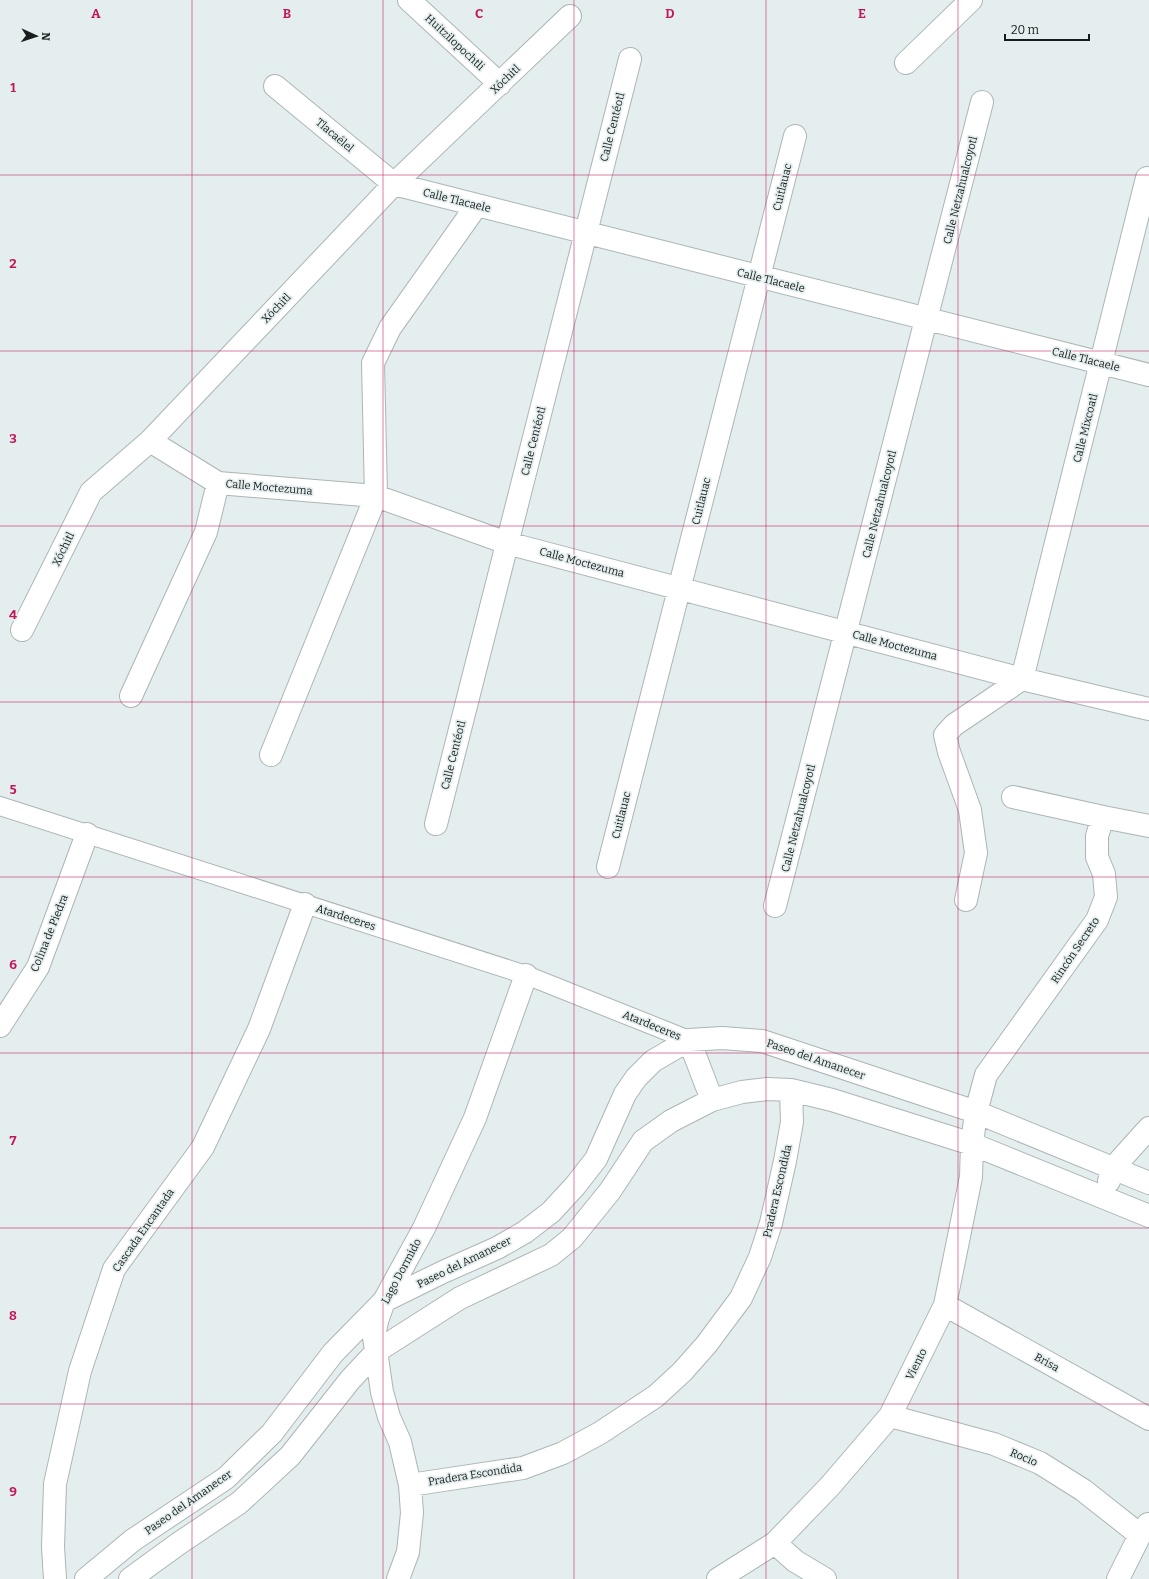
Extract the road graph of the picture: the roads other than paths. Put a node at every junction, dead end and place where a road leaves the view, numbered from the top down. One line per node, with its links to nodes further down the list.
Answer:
1 (409, 0): 6 (street, Huitzilopochtli)
2 (971, 0): 5 (street)
3 (570, 16): 6 (street, Xóchitl)
4 (630, 59): 13 (street, Calle Centéotl)
5 (906, 63)
6 (500, 84): 11 (street, Xóchitl)
7 (275, 86): 11 (street, Tlacaélel)
8 (982, 102): 15 (street, Calle Netzahualcoyotl)
9 (795, 136): 14 (street, Cuitlauac)
10 (1147, 178): 16 (street, Calle Mixcoatl)
11 (394, 184): 12 (street, Calle Tlacaele); 18 (street, Xóchitl)
12 (477, 205): 13 (street, Calle Tlacaele); 20 (street)
13 (585, 233): 14 (street, Calle Tlacaele); 21 (street, Calle Centéotl)
14 (759, 277): 15 (street, Calle Tlacaele); 22 (street, Cuitlauac)
15 (927, 319): 16 (street, Calle Tlacaele); 24 (street, Calle Netzahualcoyotl)
16 (1101, 363): 17 (street, Calle Tlacaele); 25 (street, Calle Mixcoatl)
17 (1149, 376)
18 (150, 441): 19 (street, Calle Moctezuma); 23 (street, Xóchitl)
19 (218, 483): 20 (street, Calle Moctezuma); 26 (street)
20 (376, 496): 21 (street, Calle Moctezuma); 28 (street)
21 (507, 543): 22 (street, Calle Moctezuma); 32 (street, Calle Centéotl)
22 (679, 588): 24 (street, Calle Moctezuma); 35 (street, Cuitlauac)
23 (22, 630)
24 (846, 631): 25 (street, Calle Moctezuma); 38 (street, Calle Netzahualcoyotl)
25 (1022, 679): 27 (street, Calle Moctezuma); 36 (street)
26 (131, 696)
27 (1149, 709)
28 (271, 755)
29 (1013, 797): 31 (street)
30 (0, 806): 34 (street, Atardeceres)
31 (1103, 816): 33 (street); 44 (street, Rincón Secreto)
32 (436, 824)
33 (1149, 826)
34 (87, 834): 37 (street, Atardeceres); 40 (street, Colina de Piedra)
35 (608, 867)
36 (966, 900)
37 (305, 904): 39 (street, Atardeceres); 59 (street, Cascada Encantada)
38 (775, 906)
39 (526, 975): 41 (street, Atardeceres); 51 (street, Lago Dormido)
40 (0, 1026)
41 (689, 1040): 43 (street); 44 (street, Paseo del Amanecer); 51 (street, Paseo del Amanecer)
42 (791, 1090): 43 (street); 46 (street); 56 (street, Pradera Escondida)
43 (712, 1100): 53 (street)
44 (976, 1112): 46 (street, Rincón Secreto); 47 (street, Paseo del Amanecer)
45 (1149, 1128): 47 (street)
46 (972, 1144): 49 (street); 52 (street, Viento)
47 (1114, 1168): 48 (street, Paseo del Amanecer); 49 (street)
48 (1149, 1183)
49 (1103, 1197): 50 (street)
50 (1149, 1216)
51 (384, 1301): 53 (street, Lago Dormido); 60 (street, Paseo del Amanecer)
52 (945, 1305): 54 (street, Viento); 55 (street, Brisa)
53 (377, 1351): 56 (street, Lago Dormido); 61 (street)
54 (890, 1416): 57 (street, Rocio); 58 (street, Viento)
55 (1149, 1419)
56 (410, 1484): 62 (street, Lago Dormido)
57 (1145, 1529): 65 (street)
58 (775, 1543): 63 (street, Viento); 64 (street)
59 (55, 1579)
60 (86, 1579)
61 (130, 1579)
62 (398, 1579)
63 (718, 1579)
64 (825, 1579)
65 (1118, 1579)

